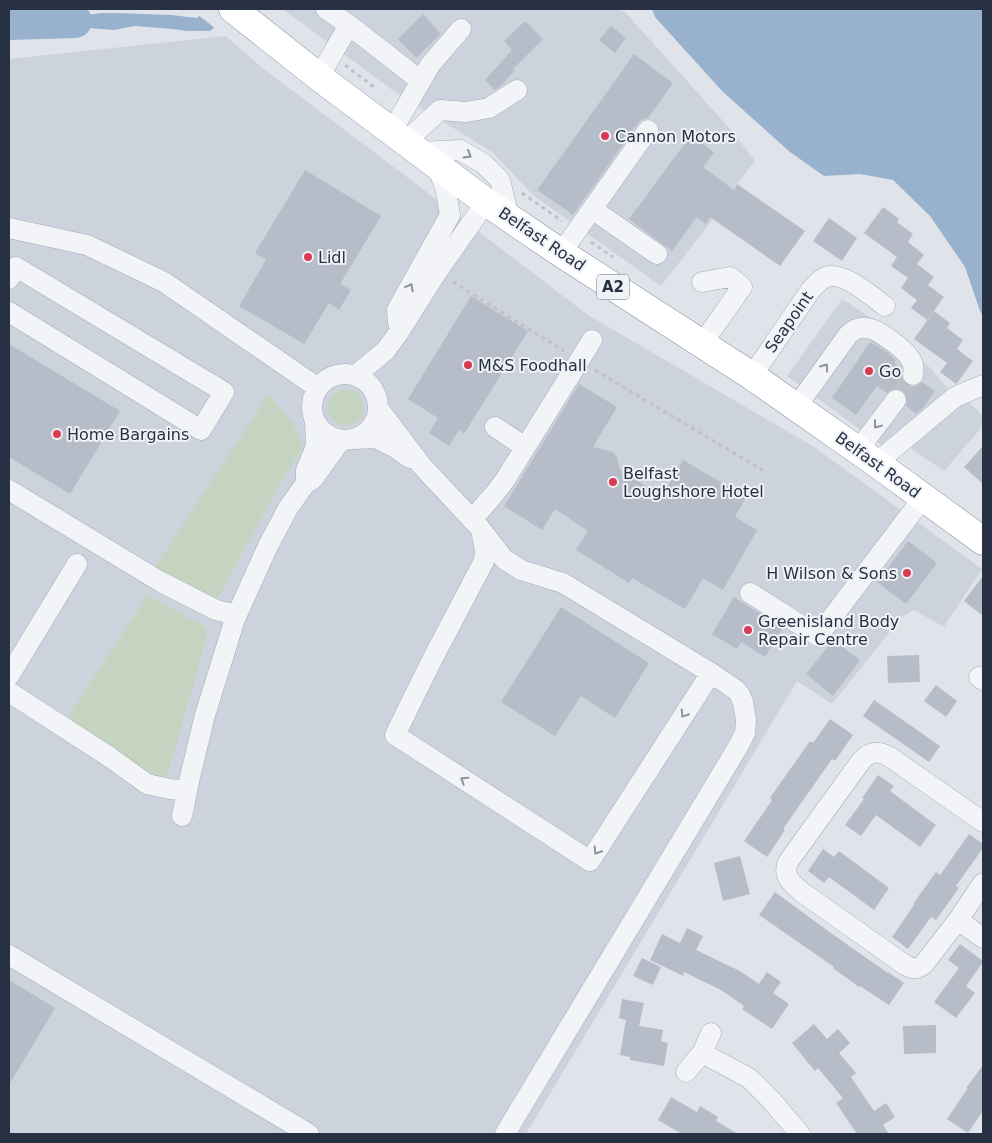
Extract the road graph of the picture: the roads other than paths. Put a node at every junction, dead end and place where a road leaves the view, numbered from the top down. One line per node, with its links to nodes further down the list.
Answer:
1 (326, 9): 3 (street)
2 (242, 16): 5 (highway, Belfast Road / A2)
3 (349, 25): 5 (street); 6 (street)
4 (461, 29): 6 (street)
5 (319, 76): 9 (highway, Belfast Road / A2)
6 (421, 81): 9 (street)
7 (517, 90): 9 (street)
8 (648, 130): 11 (street)
9 (414, 147): 10 (highway, Belfast Road / A2); 12 (street, one-way to 12); 20 (street, one-way to 9)
10 (486, 202): 12 (highway, Belfast Road / A2); 20 (street)
11 (592, 209): 14 (street); 15 (street)
12 (509, 217): 14 (highway, Belfast Road / A2)
13 (9, 228): 28 (street)
14 (561, 253): 22 (highway, Belfast Road / A2)
15 (657, 254)
16 (9, 279): 19 (street)
17 (702, 282): 22 (street)
18 (885, 306): 26 (street, Seapoint)
19 (9, 312)
20 (399, 332): 23 (street)
21 (592, 340): 36 (street)
22 (702, 344): 26 (highway, Belfast Road / A2)
23 (386, 350): 25 (street); 29 (street)
24 (913, 375): 31 (street, one-way to 24)
25 (355, 376): 28 (street); 29 (street)
26 (752, 376): 31 (highway, Belfast Road / A2)
27 (983, 385): 37 (street)
28 (318, 388): 33 (street)
29 (371, 388): 32 (street)
30 (896, 400): 37 (street, one-way to 37)
31 (796, 406): 37 (highway, Belfast Road / A2)
32 (378, 408): 35 (street); 38 (street)
33 (315, 420): 35 (street); 39 (street)
34 (495, 427): 36 (street)
35 (347, 440): 38 (street); 39 (street)
36 (525, 447): 42 (street)
37 (867, 457): 41 (highway, Belfast Road / A2)
38 (422, 466): 42 (street)
39 (306, 483): 47 (street)
40 (9, 490): 47 (street)
41 (923, 498): 43 (highway, Belfast Road / A2); 46 (street)
42 (476, 524): 44 (street)
43 (983, 541)
44 (494, 560): 48 (street); 48 (street, one-way to 44)
45 (77, 564): 49 (street)
46 (750, 593)
47 (236, 615): 51 (street)
48 (710, 673): 62 (street)
49 (9, 676)
50 (9, 692): 51 (street)
51 (187, 791): 52 (street)
52 (182, 816)
53 (983, 822): 55 (street)
54 (983, 883): 55 (street)
55 (958, 920): 56 (street)
56 (983, 938)
57 (9, 955): 61 (street)
58 (711, 1033): 59 (street)
59 (702, 1053): 60 (street); 63 (street)
60 (686, 1072)
61 (309, 1134)
62 (506, 1134)
63 (800, 1134)

